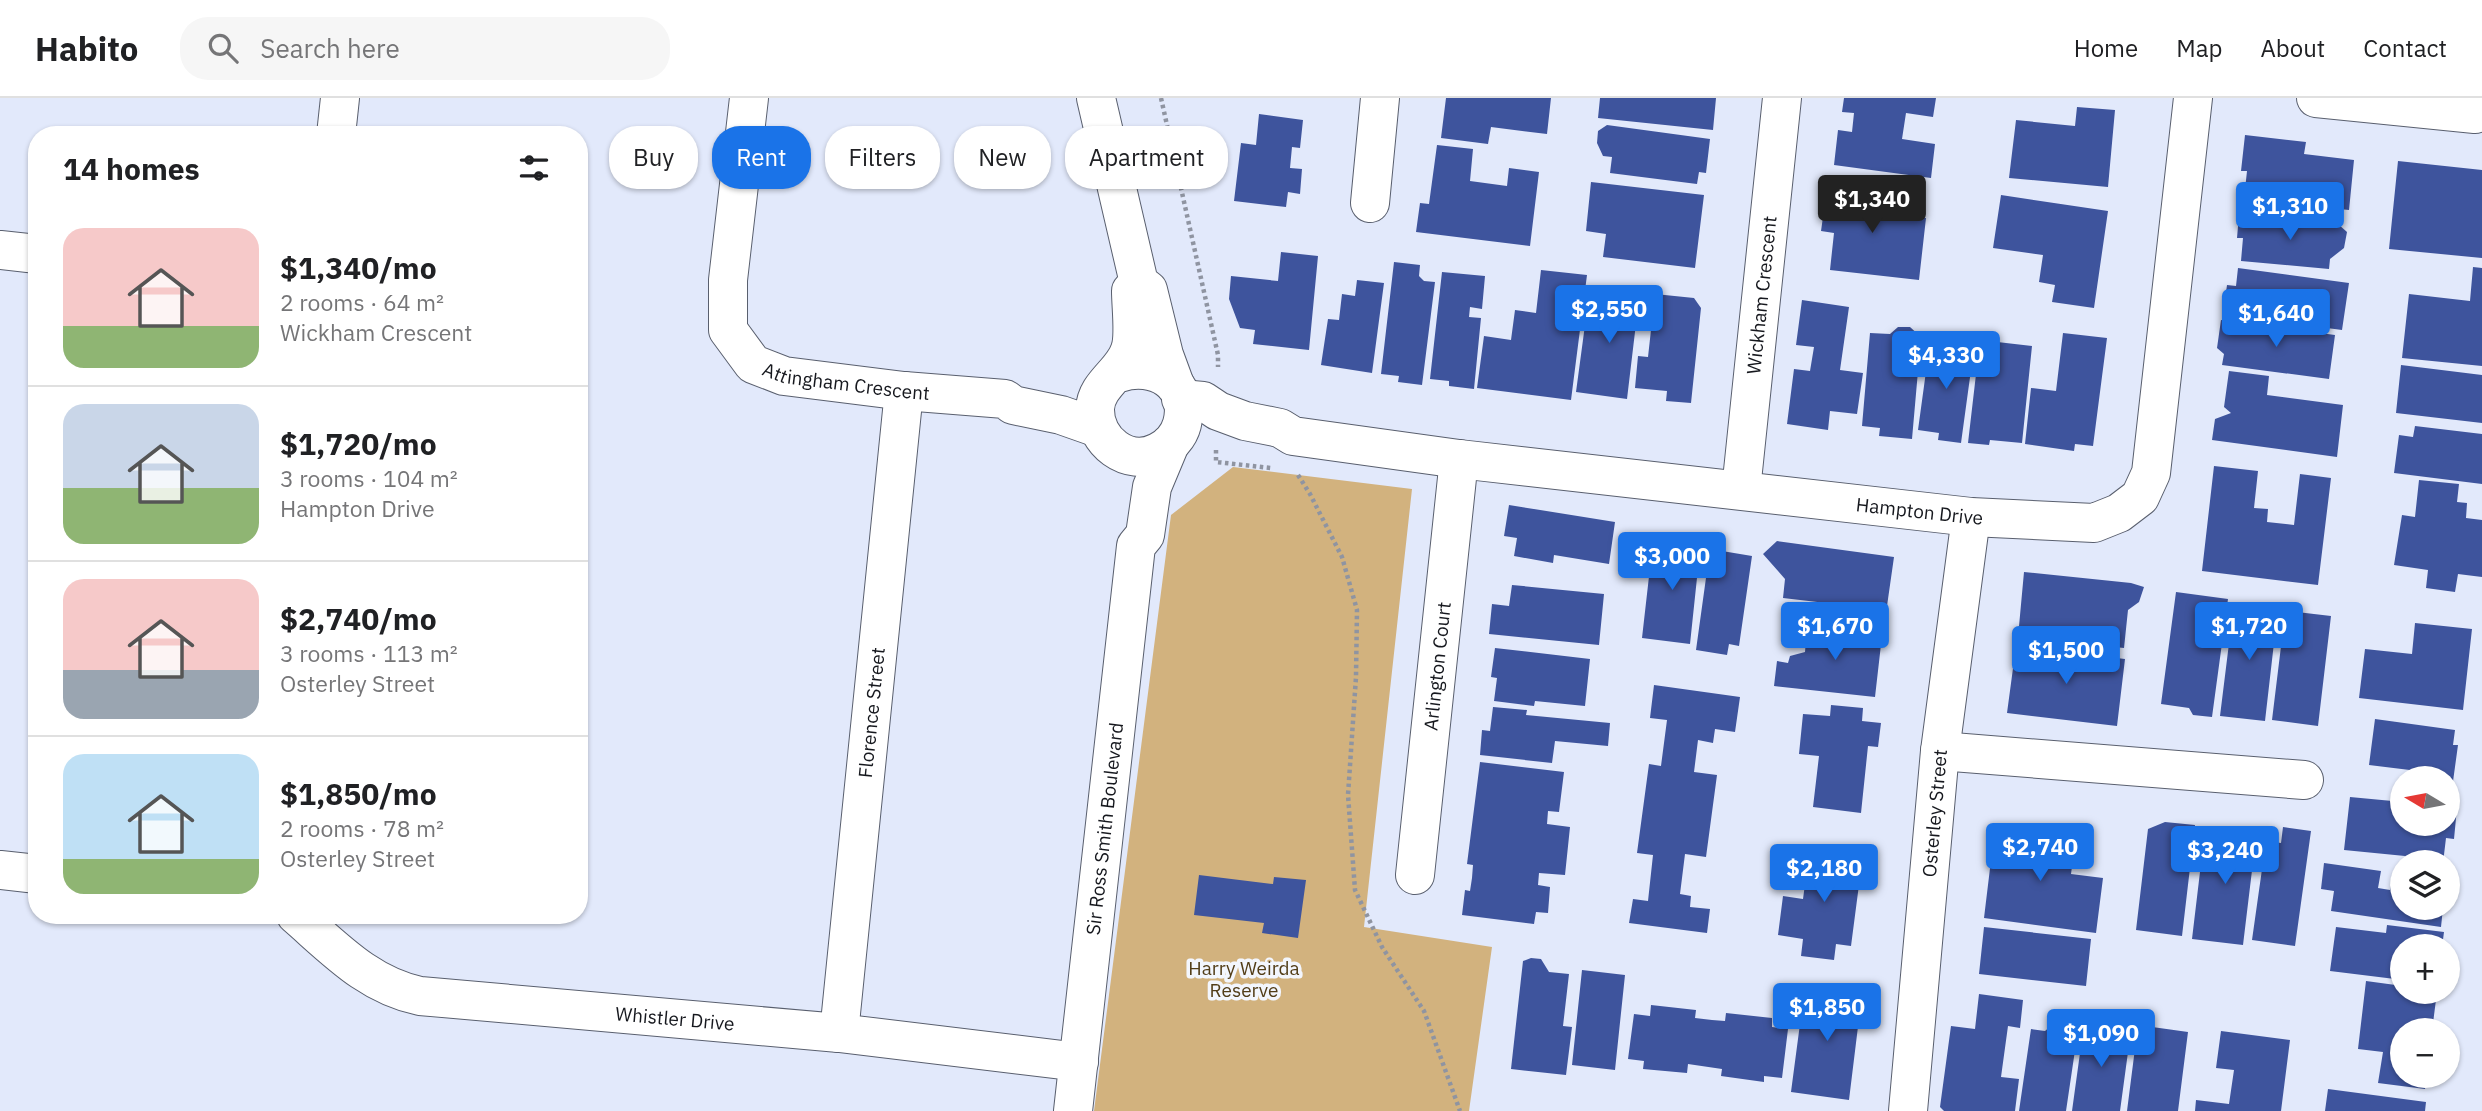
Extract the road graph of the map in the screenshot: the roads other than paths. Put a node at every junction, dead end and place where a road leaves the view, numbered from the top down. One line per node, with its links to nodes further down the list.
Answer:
1 (340, 98): 9 (street)
2 (749, 98): 15 (street, Attingham Crescent)
3 (1096, 98): 13 (street)
4 (1380, 98): 10 (street)
5 (1782, 98): 22 (street, Wickham Crescent)
6 (2193, 98): 23 (street, Hampton Drive)
7 (2316, 98): 8 (street)
8 (2480, 115)
9 (337, 126)
10 (1370, 203)
11 (0, 250): 12 (street)
12 (28, 253)
13 (1139, 283): 14 (street); 16 (street)
14 (1111, 380): 16 (street); 17 (street, Attingham Crescent); 18 (street)
15 (904, 391): 17 (street, Attingham Crescent); 31 (street, Florence Street)
16 (1178, 392): 19 (street); 20 (street, Hampton Drive)
17 (1005, 399): 18 (street, Attingham Crescent)
18 (1107, 439): 19 (street); 24 (street, Sir Ross Smith Boulevard)
19 (1173, 441): 20 (street, Hampton Drive); 24 (street, Sir Ross Smith Boulevard)
20 (1290, 458): 21 (street, Hampton Drive)
21 (1459, 459): 22 (street, Hampton Drive); 29 (street, Arlington Court)
22 (1741, 491): 23 (street, Hampton Drive)
23 (1971, 517): 25 (street, Osterley Street)
24 (1136, 546): 32 (street, Sir Ross Smith Boulevard)
25 (1940, 751): 26 (street); 34 (street, Osterley Street)
26 (2304, 780)
27 (0, 870): 28 (street)
28 (28, 873)
29 (1415, 875)
30 (306, 924): 31 (street, Whistler Drive)
31 (839, 1033): 32 (street, Whistler Drive)
32 (1079, 1062): 33 (street, Sir Ross Smith Boulevard)
33 (1073, 1111)
34 (1908, 1111)

